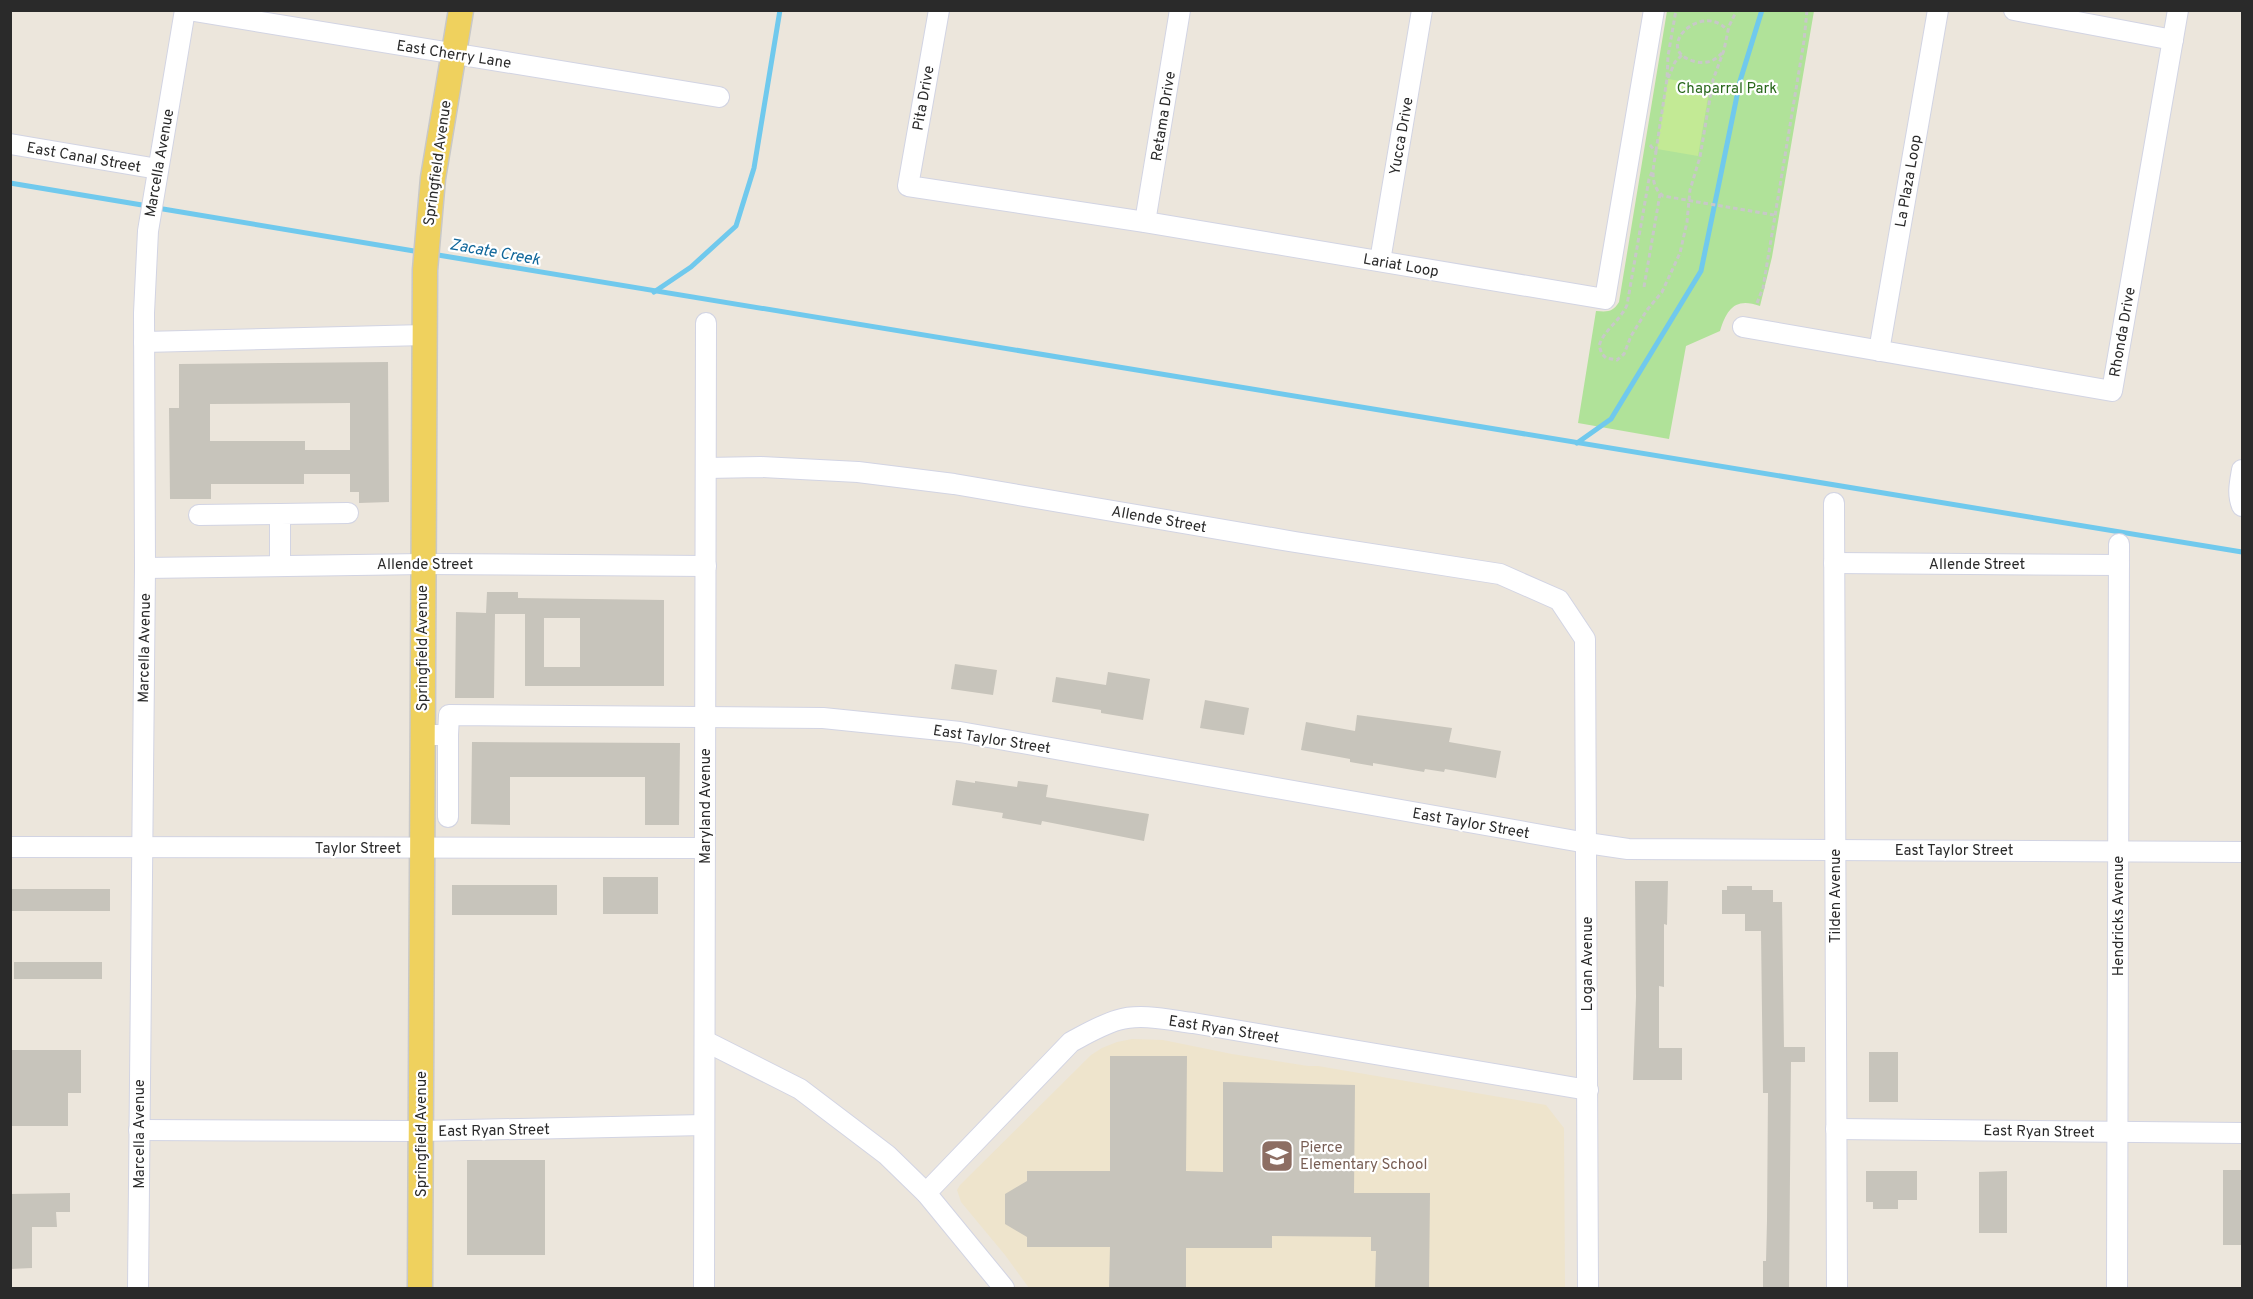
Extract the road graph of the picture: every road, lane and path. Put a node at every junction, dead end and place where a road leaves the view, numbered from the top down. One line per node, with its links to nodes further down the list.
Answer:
1 (187, 10): 18 (street, East Cherry Lane); 26 (street, Marcella Avenue)
2 (461, 10): 18 (main road, Springfield Avenue)
3 (939, 10): 27 (street, Pita Drive)
4 (1180, 10): 31 (street, Retama Drive)
5 (1422, 10): 32 (street, Yucca Drive)
6 (1676, 10): 14 (path)
7 (1737, 10): 15 (path)
8 (1807, 10): 30 (path)
9 (1938, 10): 39 (street, La Plaza Loop)
10 (2014, 10): 16 (street)
11 (2178, 10): 16 (street, Rhonda Drive)
12 (1712, 15): 15 (path)
13 (1660, 16): 14 (path); 32 (street, Lariat Loop)
14 (1673, 25): 19 (path); 20 (path)
15 (1727, 32): 17 (path)
16 (2173, 40): 39 (street, Rhonda Drive)
17 (1724, 50): 19 (path); 29 (path)
18 (453, 54): 21 (street, East Cherry Lane); 37 (main road, Springfield Avenue)
19 (1683, 54): 20 (path)
20 (1667, 79): 24 (path)
21 (719, 97)
22 (1647, 141): 24 (path)
23 (10, 144): 26 (street, East Canal Street)
24 (1656, 152): 25 (path)
25 (1652, 172): 28 (path); 29 (path)
26 (156, 177): 38 (street, Marcella Avenue)
27 (908, 186): 31 (street, Lariat Loop)
28 (1660, 194): 29 (path); 33 (path)
29 (1690, 201): 30 (path)
30 (1775, 215): 34 (path)
31 (1145, 222): 32 (street, Lariat Loop)
32 (1380, 261)
33 (1644, 287)
34 (1757, 303)
35 (706, 323): 40 (street, Maryland Avenue)
36 (1743, 327): 39 (street, Rhonda Drive)
37 (425, 335): 38 (street); 49 (main road, Springfield Avenue)
38 (144, 342): 53 (street, Marcella Avenue)
39 (1879, 351)
40 (706, 468): 52 (street, Maryland Avenue); 54 (street, Allende Street)
41 (2242, 470): 43 (street)
42 (1833, 503): 48 (street, Tilden Avenue)
43 (2242, 506)
44 (348, 513): 45 (street)
45 (280, 514): 46 (street); 51 (street)
46 (199, 515)
47 (2119, 544): 50 (street, Hendricks Avenue)
48 (1834, 563): 50 (street, Allende Street); 64 (street, Tilden Avenue)
49 (423, 564): 51 (street, Allende Street); 52 (street, Allende Street); 56 (main road, Springfield Avenue)
50 (2119, 565): 65 (street, Hendricks Avenue)
51 (280, 566): 53 (street, Allende Street)
52 (706, 566): 55 (street, Maryland Avenue)
53 (145, 568): 61 (street, Marcella Avenue)
54 (1585, 639): 59 (street, Logan Avenue)
55 (705, 716): 57 (street, East Taylor Street); 59 (street, East Taylor Street); 62 (street, Maryland Avenue)
56 (422, 735): 57 (street); 63 (main road, Springfield Avenue)
57 (448, 735): 58 (street)
58 (448, 817)
59 (1587, 843): 64 (street, East Taylor Street); 68 (street, Logan Avenue)
60 (10, 847): 61 (street, Taylor Street)
61 (142, 848): 63 (street, Taylor Street); 71 (street, Marcella Avenue)
62 (705, 848): 63 (street, Taylor Street); 67 (street, Maryland Avenue)
63 (421, 849): 72 (main road, Springfield Avenue)
64 (1835, 849): 65 (street, East Taylor Street); 70 (street, Tilden Avenue)
65 (2118, 851): 66 (street, East Taylor Street); 73 (street, Hendricks Avenue)
66 (2242, 852)
67 (705, 1041): 69 (street, Maryland Avenue); 75 (street)
68 (1588, 1090): 75 (street, East Ryan Street); 80 (street, Logan Avenue)
69 (704, 1125): 72 (street, East Ryan Street); 78 (street, Maryland Avenue)
70 (1836, 1129): 73 (street, East Ryan Street); 81 (street, Tilden Avenue)
71 (139, 1131): 72 (street, East Ryan Street); 76 (street, Marcella Avenue)
72 (421, 1131): 77 (main road, Springfield Avenue)
73 (2118, 1132): 74 (street, East Ryan Street); 82 (street, Hendricks Avenue)
74 (2242, 1133)
75 (926, 1193): 79 (street)
76 (138, 1288)
77 (420, 1288)
78 (704, 1288)
79 (1004, 1288)
80 (1588, 1288)
81 (1837, 1288)
82 (2117, 1288)

